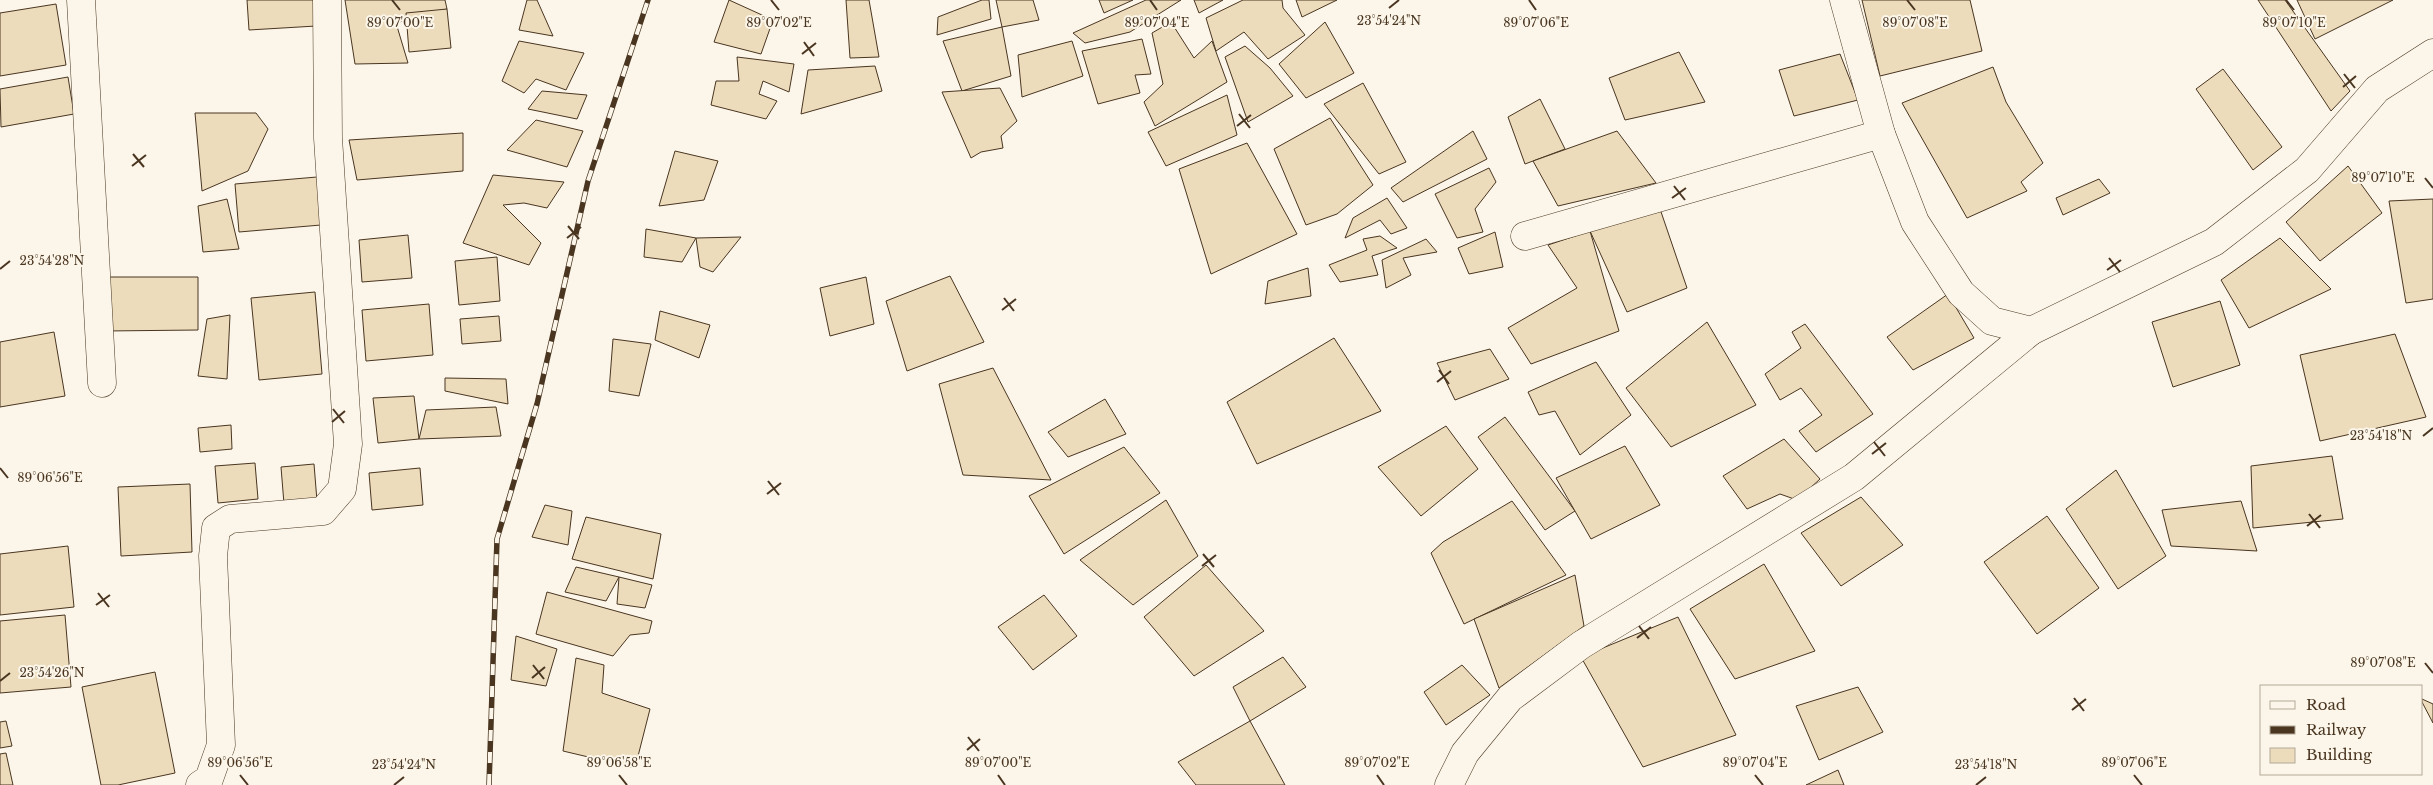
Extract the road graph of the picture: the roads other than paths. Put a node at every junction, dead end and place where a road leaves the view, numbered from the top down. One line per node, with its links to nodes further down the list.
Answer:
1 (81, 0): 8 (street)
2 (327, 0): 9 (street)
3 (1844, 0): 5 (street)
4 (2433, 53): 7 (street)
5 (1881, 134): 6 (street); 7 (street)
6 (1525, 236)
7 (2031, 332): 10 (street)
8 (102, 383)
9 (200, 785)
10 (1449, 785)

